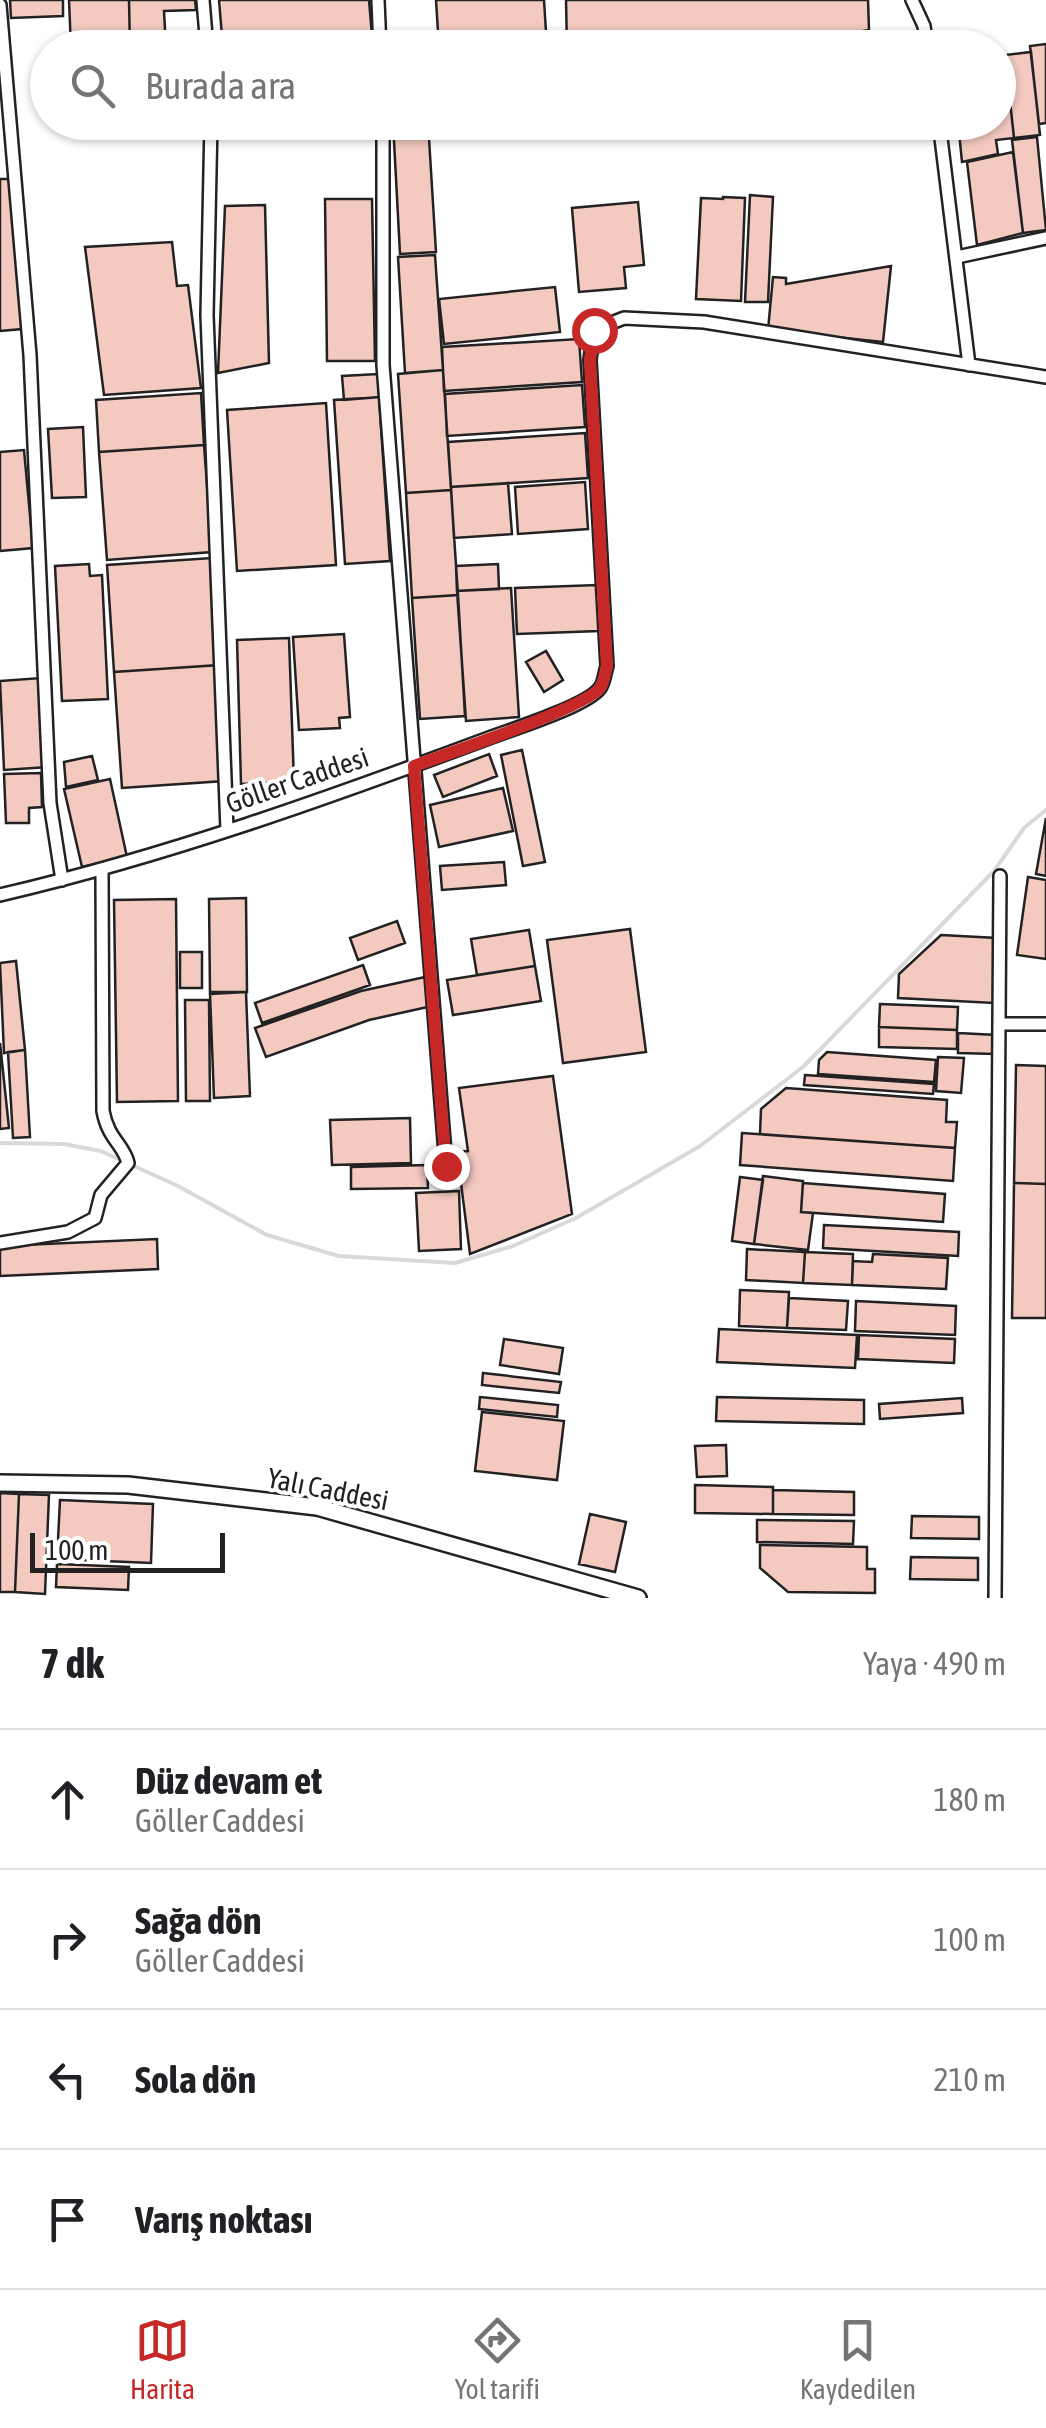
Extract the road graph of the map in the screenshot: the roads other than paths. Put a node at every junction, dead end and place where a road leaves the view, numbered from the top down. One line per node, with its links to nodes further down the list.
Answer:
1 (204, 0): 5 (street)
2 (378, 0): 6 (street)
3 (912, 0): 7 (street)
4 (0, 5): 8 (street)
5 (205, 30)
6 (379, 30)
7 (925, 30)
8 (4, 102): 20 (street)
9 (211, 140): 17 (street)
10 (384, 140): 16 (street)
11 (941, 140): 13 (street)
12 (1046, 238): 13 (street)
13 (956, 257): 14 (street)
14 (968, 365): 15 (street); 16 (street, Göller Caddesi)
15 (1046, 377)
16 (414, 766): 17 (street, Göller Caddesi); 24 (street)
17 (227, 830): 18 (street, Göller Caddesi)
18 (102, 871): 20 (street, Göller Caddesi); 25 (street)
19 (1000, 876): 22 (street)
20 (62, 880): 21 (street, Göller Caddesi)
21 (0, 894)
22 (999, 1024): 23 (street); 28 (street)
23 (1046, 1024)
24 (446, 1166)
25 (0, 1243)
26 (0, 1482): 27 (street, Yalı Caddesi)
27 (638, 1598)
28 (995, 1598)

